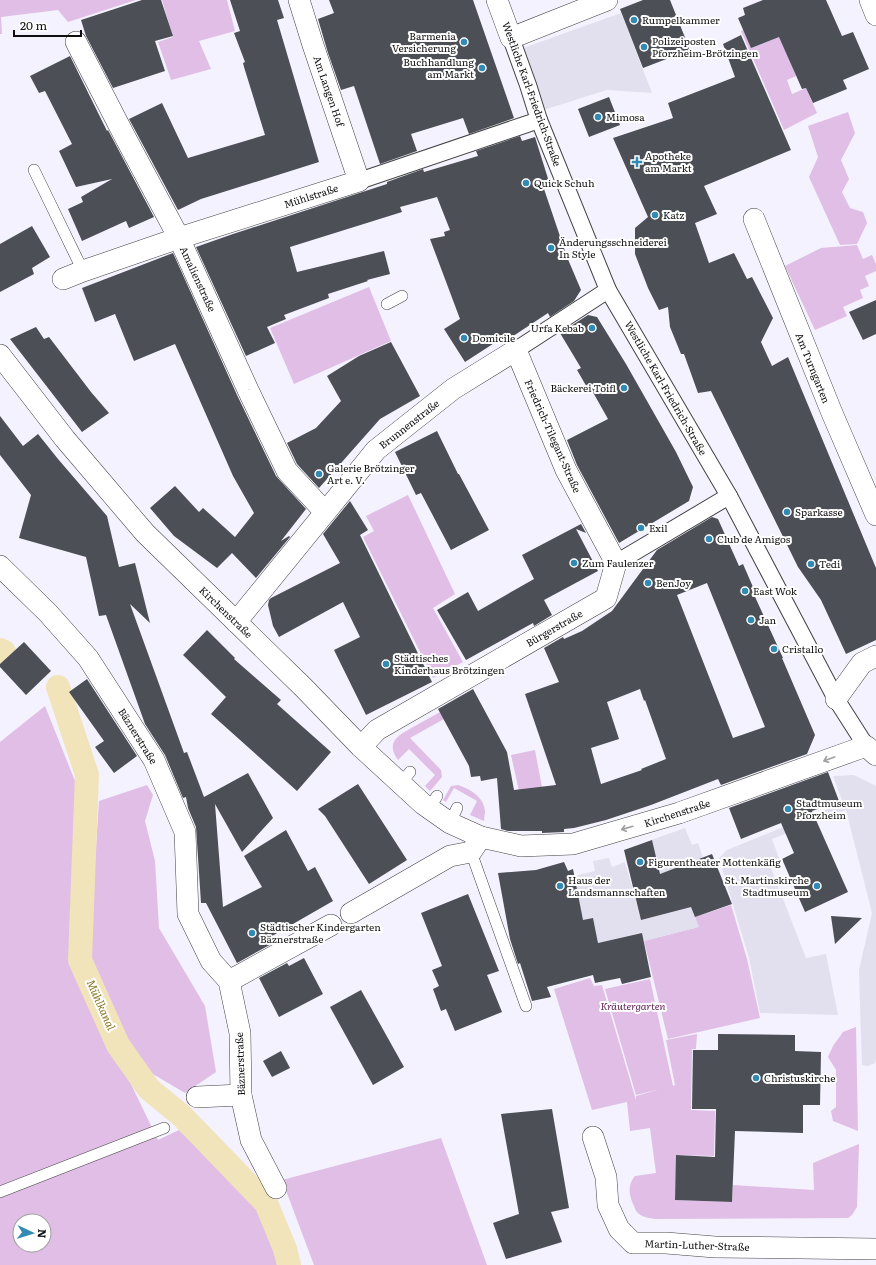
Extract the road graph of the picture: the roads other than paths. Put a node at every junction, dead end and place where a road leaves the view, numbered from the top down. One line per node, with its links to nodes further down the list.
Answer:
1 (299, 0): 10 (street, Am Langen Hof)
2 (497, 0): 6 (street, Westliche Karl-Friedrich-Straße)
3 (607, 0): 6 (street)
4 (870, 0): 5 (street)
5 (876, 15)
6 (511, 38): 8 (street, Westliche Karl-Friedrich-Straße)
7 (76, 42): 12 (street, Amalienstraße)
8 (539, 120): 10 (street, Mühlstraße); 15 (street, Westliche Karl-Friedrich-Straße)
9 (34, 170): 13 (lane)
10 (359, 181): 12 (street, Mühlstraße)
11 (759, 217): 20 (street, Am Turngarten)
12 (179, 238): 13 (street, Mühlstraße); 22 (street, Amalienstraße)
13 (83, 271): 14 (street, Mühlstraße)
14 (63, 279)
15 (608, 290): 18 (street, Brunnenstraße); 21 (street, Westliche Karl-Friedrich-Straße)
16 (402, 296): 17 (lane)
17 (387, 304)
18 (516, 350): 22 (street, Brunnenstraße); 24 (street, Friedrich-Tilegant-Straße)
19 (0, 356): 26 (street, Kirchenstraße)
20 (870, 486): 23 (street, Am Turngarten)
21 (729, 496): 24 (street); 28 (street, Westliche Karl-Friedrich-Straße)
22 (325, 512): 26 (street, Brunnenstraße)
23 (876, 515)
24 (616, 563): 29 (street, Bürgerstraße)
25 (0, 566): 34 (street, Bäznerstraße)
26 (236, 622): 29 (street, Kirchenstraße)
27 (876, 656): 28 (street)
28 (836, 699): 30 (street, Westliche Karl-Friedrich-Straße)
29 (361, 747): 31 (street, Kirchenstraße)
30 (871, 750): 31 (street, Kirchenstraße, one-way to 31)
31 (476, 845): 32 (street, Kirchenstraße); 35 (lane)
32 (351, 913)
33 (331, 925): 34 (street)
34 (229, 981): 36 (street, Bäznerstraße)
35 (526, 1006)
36 (241, 1095): 37 (street); 40 (street, Bäznerstraße)
37 (197, 1097)
38 (164, 1128): 41 (lane)
39 (593, 1137): 42 (street, Martin-Luther-Straße)
40 (276, 1188)
41 (0, 1192)
42 (876, 1249)

